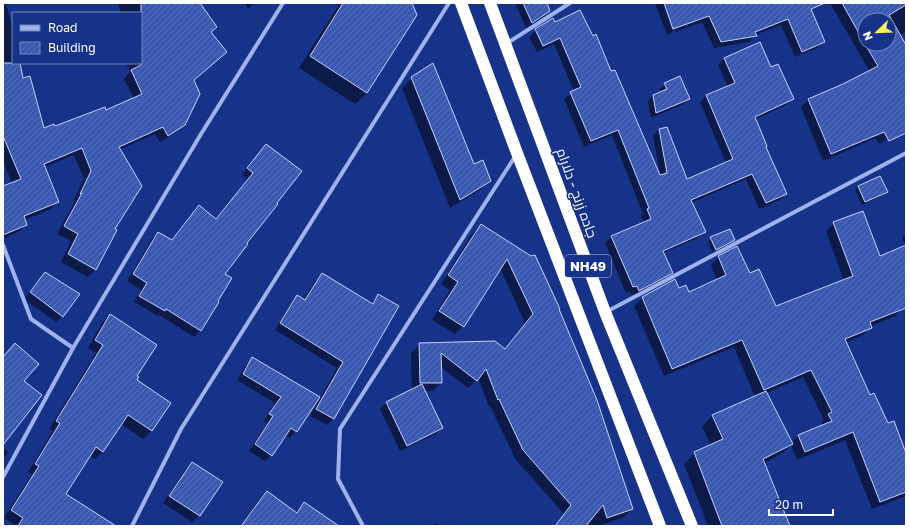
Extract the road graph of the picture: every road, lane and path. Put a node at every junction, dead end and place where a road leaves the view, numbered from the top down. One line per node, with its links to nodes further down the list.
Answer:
1 (283, 3): 11 (street)
2 (449, 3): 13 (street)
3 (461, 3): 7 (highway, NH49)
4 (490, 3): 6 (highway, جاده زرنج - دلارام / NH49)
5 (570, 3): 6 (street)
6 (505, 44): 10 (highway, جاده زرنج - دلارام / NH49)
7 (517, 153): 14 (street); 15 (highway, NH49)
8 (906, 153): 10 (street)
9 (3, 245): 11 (street)
10 (605, 312): 16 (highway, جاده زرنج - دلارام / NH49)
11 (73, 348): 12 (street)
12 (3, 477)
13 (132, 526)
14 (363, 526)
15 (660, 526)
16 (692, 526)

